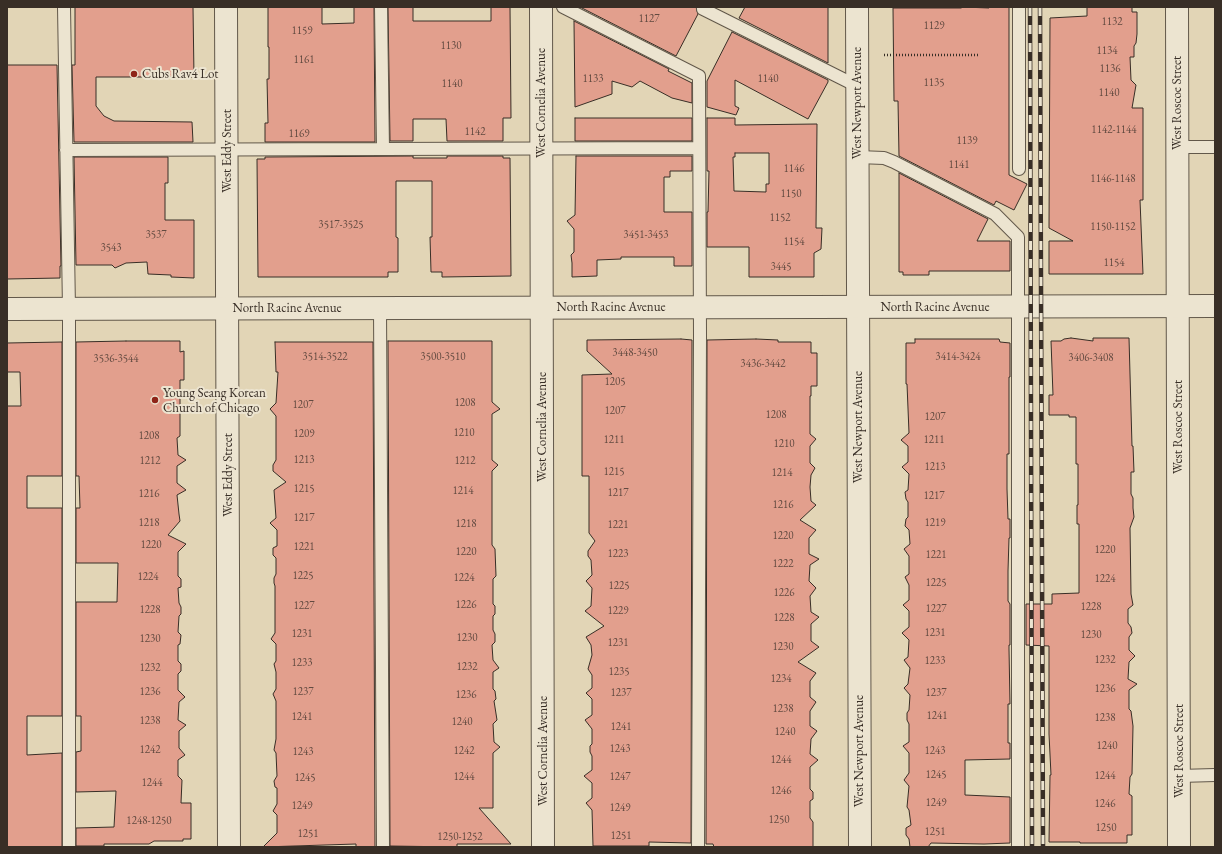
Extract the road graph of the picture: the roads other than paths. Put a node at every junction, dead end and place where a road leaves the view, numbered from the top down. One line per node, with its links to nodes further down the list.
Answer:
1 (64, 7): 16 (lane)
2 (226, 7): 17 (street, West Eddy Street)
3 (382, 7): 14 (lane)
4 (541, 7): 15 (street, West Cornelia Avenue)
5 (563, 7): 13 (lane)
6 (702, 7): 10 (lane)
7 (857, 7): 10 (street, West Newport Avenue)
8 (1019, 7): 19 (lane)
9 (1177, 7): 11 (street, West Roscoe Street)
10 (857, 86): 18 (street, West Newport Avenue)
11 (1177, 147): 12 (lane); 21 (street, West Roscoe Street)
12 (1215, 147)
13 (699, 148): 15 (lane); 23 (lane)
14 (383, 149): 15 (lane); 17 (lane)
15 (541, 149): 26 (street, West Cornelia Avenue)
16 (66, 150): 17 (lane); 28 (lane)
17 (227, 150): 29 (street, West Eddy Street)
18 (858, 157): 20 (lane); 24 (street, West Newport Avenue)
19 (1019, 169)
20 (1018, 306): 21 (street, North Racine Avenue); 24 (street, North Racine Avenue); 38 (lane)
21 (1178, 306): 22 (street, North Racine Avenue); 31 (street, West Roscoe Street)
22 (1215, 306)
23 (699, 307): 24 (street, North Racine Avenue); 26 (street, North Racine Avenue); 36 (lane)
24 (858, 307): 37 (street, West Newport Avenue)
25 (380, 308): 26 (street, North Racine Avenue); 29 (street, North Racine Avenue); 34 (lane)
26 (542, 308): 35 (street, West Cornelia Avenue)
27 (7, 309): 28 (street, North Racine Avenue)
28 (69, 309): 29 (street, North Racine Avenue); 32 (lane)
29 (227, 309): 33 (street, West Eddy Street)
30 (1215, 775): 31 (lane)
31 (1179, 776): 39 (street, West Roscoe Street)
32 (69, 847)
33 (229, 847)
34 (383, 847)
35 (543, 847)
36 (698, 847)
37 (860, 847)
38 (1018, 847)
39 (1179, 847)

